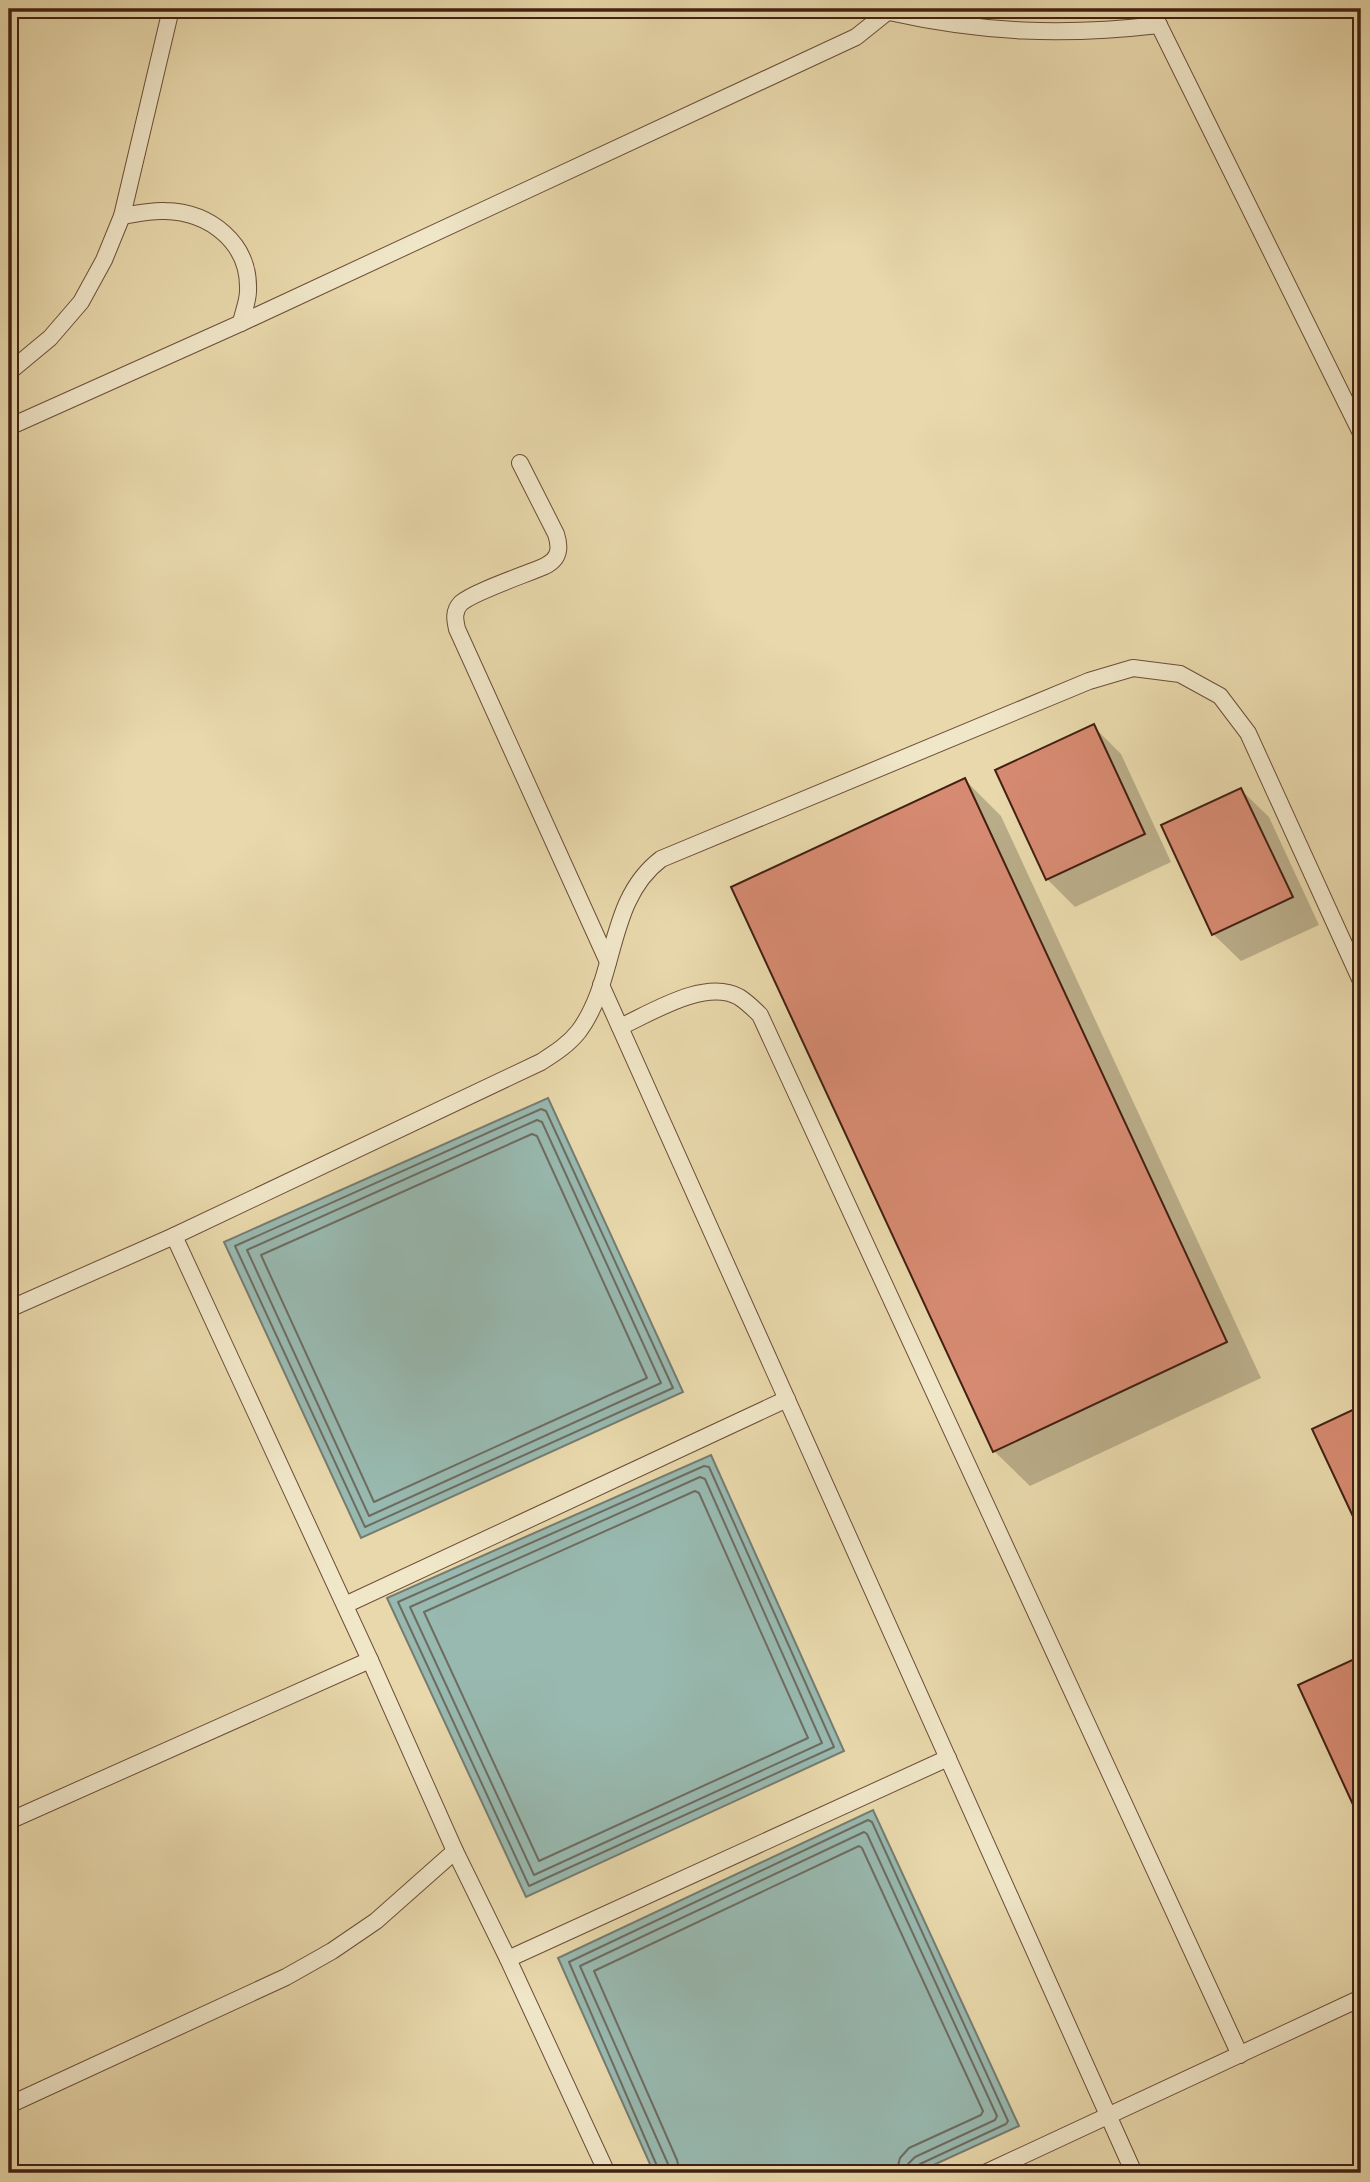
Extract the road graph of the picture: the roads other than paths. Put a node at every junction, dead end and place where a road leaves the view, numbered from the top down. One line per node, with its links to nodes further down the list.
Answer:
1 (171, 9): 5 (lane)
2 (1151, 9): 4 (lane)
3 (890, 10): 4 (lane); 6 (lane)
4 (1159, 24): 9 (lane)
5 (122, 216): 6 (lane); 7 (lane)
6 (241, 323): 8 (lane)
7 (9, 372)
8 (9, 427)
9 (1361, 433)
10 (520, 463): 11 (lane)
11 (608, 962): 12 (lane); 13 (lane)
12 (1361, 981)
13 (600, 985): 14 (lane); 15 (lane)
14 (620, 1027): 17 (lane); 25 (lane)
15 (174, 1236): 16 (lane); 18 (lane)
16 (9, 1309)
17 (787, 1399): 18 (lane); 20 (lane)
18 (345, 1605): 19 (lane)
19 (370, 1660): 21 (lane); 22 (lane)
20 (948, 1758): 23 (lane); 27 (lane)
21 (9, 1821)
22 (455, 1851): 23 (lane); 26 (lane)
23 (508, 1959): 28 (lane)
24 (1361, 1998): 25 (lane)
25 (1240, 2055): 27 (lane)
26 (9, 2105)
27 (1108, 2116): 29 (lane); 30 (lane)
28 (607, 2173)
29 (985, 2173)
30 (1134, 2173)

